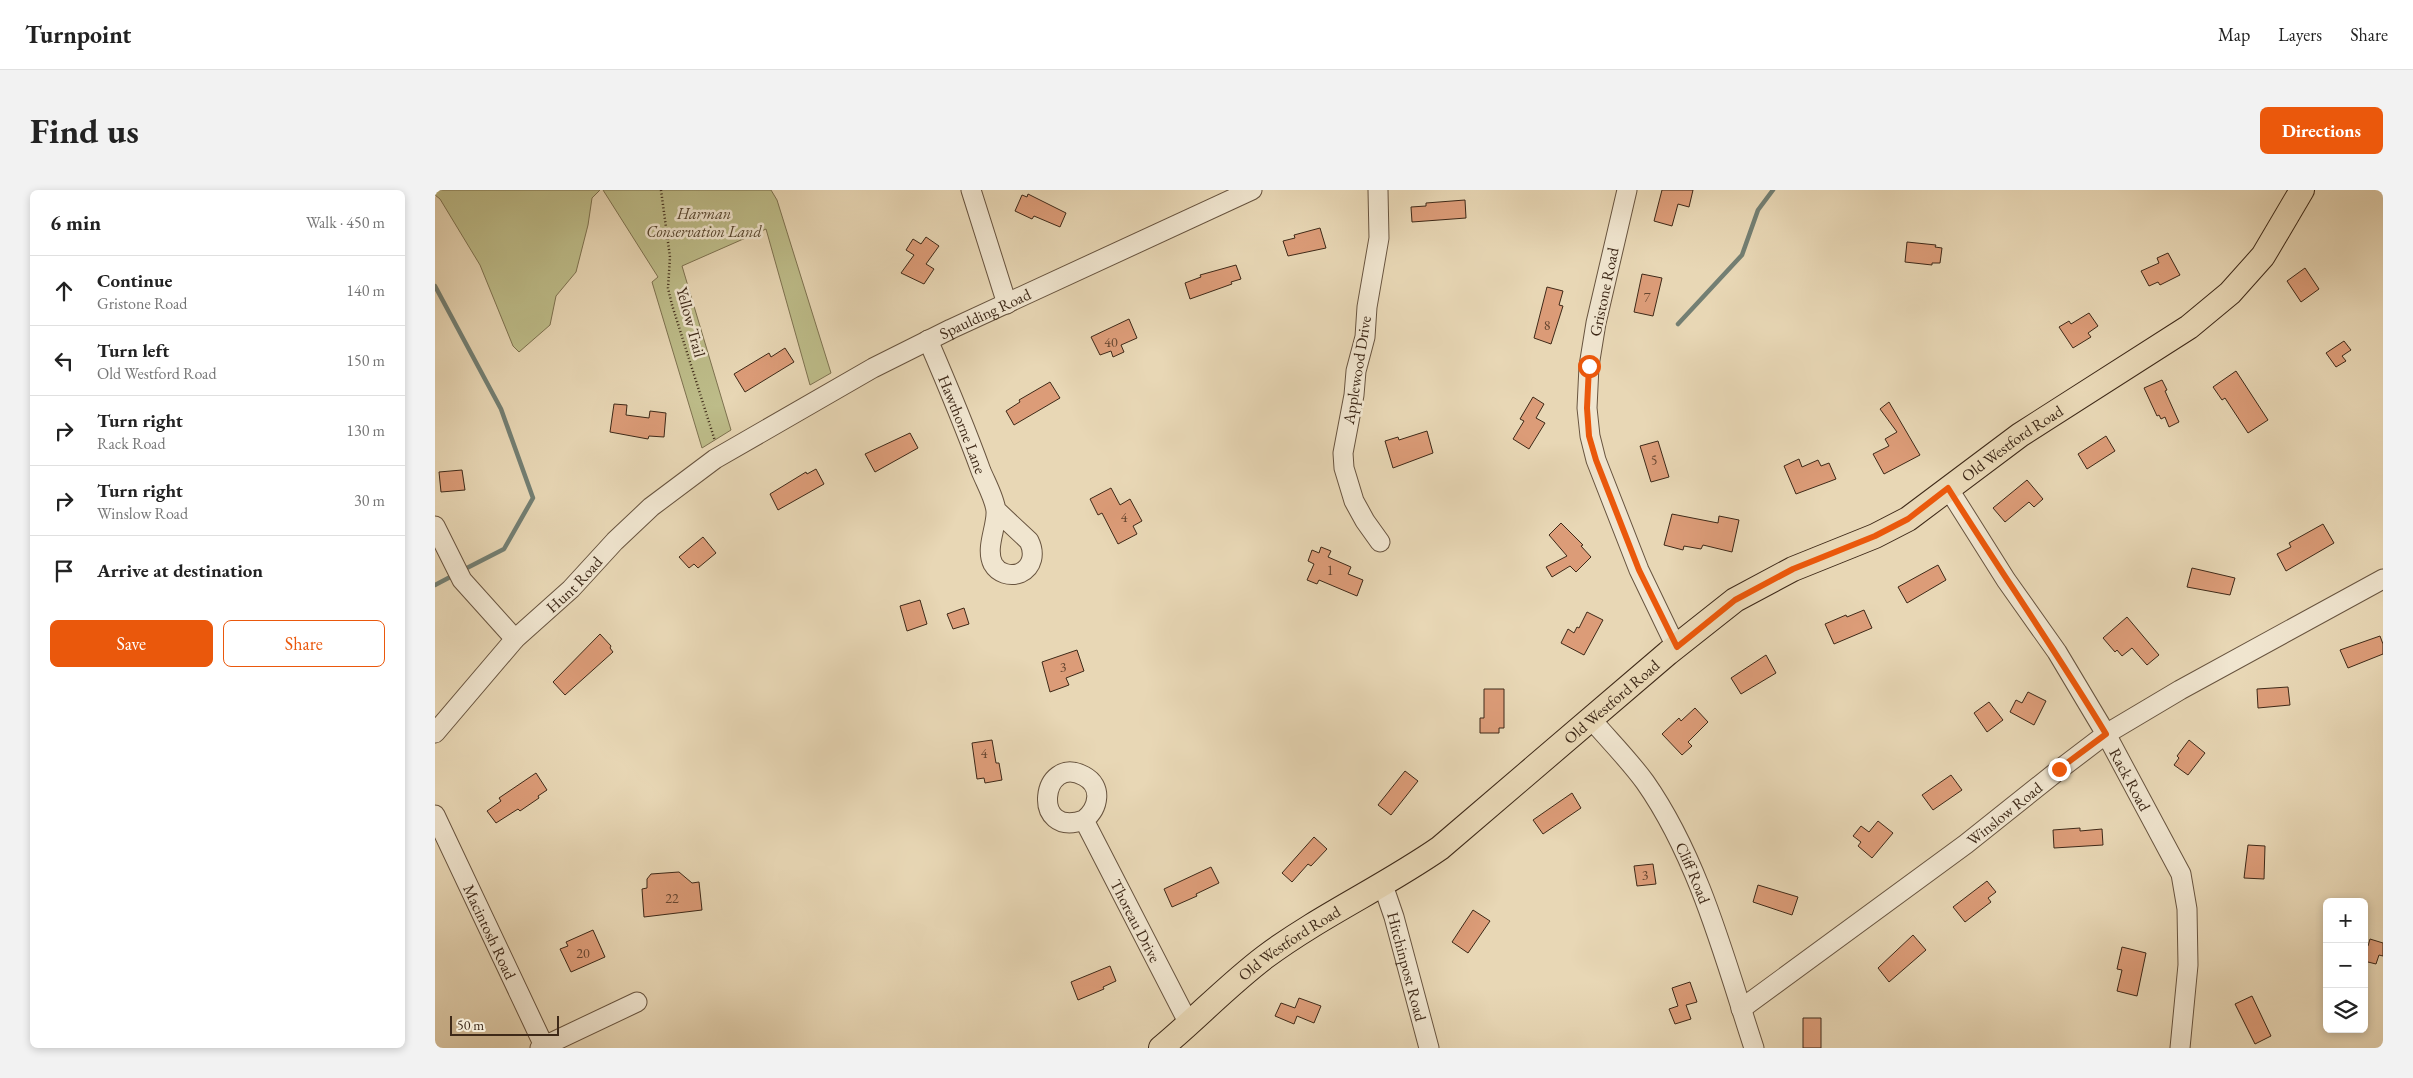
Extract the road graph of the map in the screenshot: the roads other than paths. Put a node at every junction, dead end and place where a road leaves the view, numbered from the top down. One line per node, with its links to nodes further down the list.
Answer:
1 (971, 190): 6 (street)
2 (1252, 190): 6 (street, Spaulding Road)
3 (1378, 190): 12 (street, Applewood Drive)
4 (1627, 190): 15 (street, Gristone Road)
5 (2302, 190): 9 (main road, Old Westford Road)
6 (1007, 304): 7 (street, Spaulding Road)
7 (928, 340): 8 (street, Spaulding Road); 10 (street, Hawthorne Lane)
8 (723, 454): 14 (street, Hunt Road)
9 (1948, 488): 15 (main road, Old Westford Road); 18 (street, Rack Road)
10 (996, 510)
11 (435, 526): 14 (street)
12 (1380, 542)
13 (2383, 579): 18 (street, Winslow Road)
14 (515, 639): 17 (street, Hunt Road)
15 (1677, 647): 16 (main road, Old Westford Road)
16 (1591, 719): 21 (main road, Old Westford Road); 23 (street, Cliff Road)
17 (435, 733)
18 (2106, 734): 23 (street, Winslow Road); 29 (street, Rack Road)
19 (435, 815): 25 (street, Macintosh Road)
20 (1084, 820): 24 (street, Thoreau Drive)
21 (1383, 884): 24 (main road, Old Westford Road); 27 (street, Hitchinpost Road)
22 (637, 1002): 25 (street)
23 (1741, 1009): 28 (street, Cliff Road)
24 (1189, 1024): 26 (main road, Old Westford Road)
25 (543, 1047)
26 (1161, 1048)
27 (1429, 1048)
28 (1754, 1048)
29 (2180, 1048)

